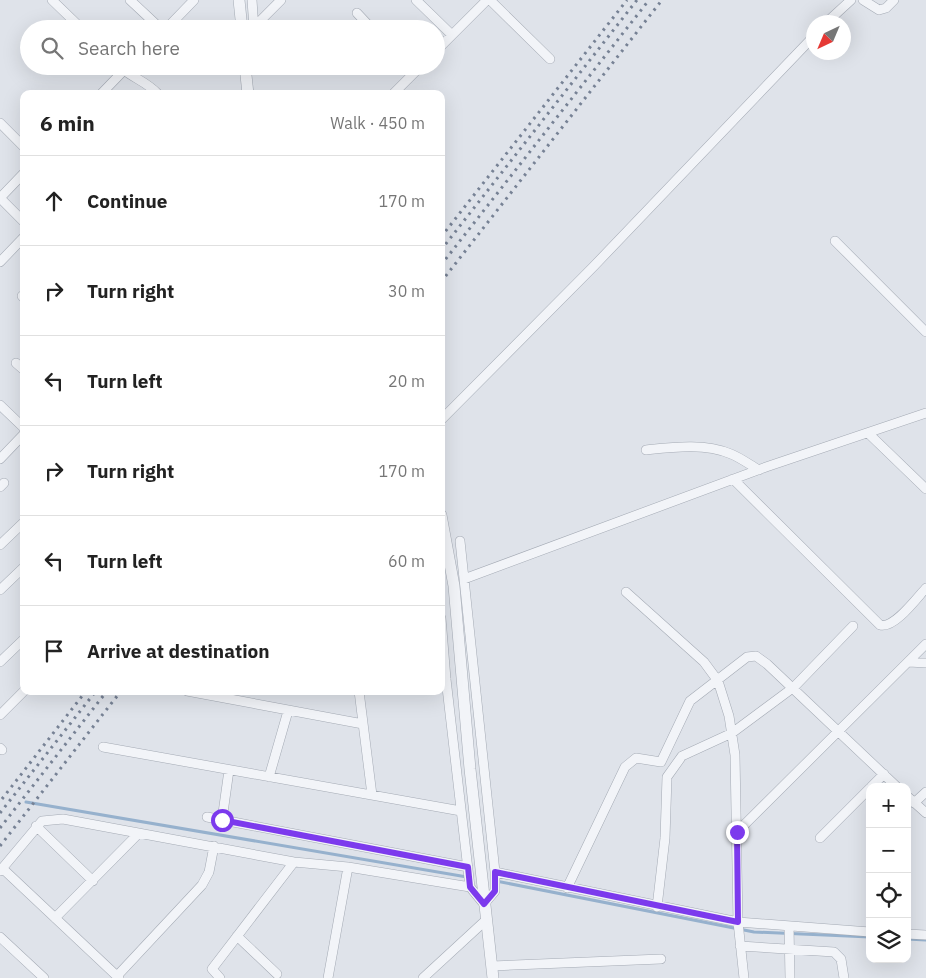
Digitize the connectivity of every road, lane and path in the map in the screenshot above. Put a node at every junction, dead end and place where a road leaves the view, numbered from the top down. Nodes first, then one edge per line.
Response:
1 (52, 0) edge
2 (130, 0) edge
3 (194, 0) edge
4 (239, 0) edge
5 (252, 0) edge
6 (281, 0) edge
7 (416, 0) edge
8 (488, 0) edge
9 (851, 0) edge
10 (864, 0) edge
11 (894, 0) edge
12 (357, 13) dead end
13 (835, 15) edge
14 (73, 20) edge
15 (151, 20) edge
16 (175, 20) edge
17 (247, 20) edge
18 (251, 20) edge
19 (259, 20) edge
20 (364, 20) edge
21 (437, 20) edge
22 (445, 28) edge
23 (452, 35) junction
24 (445, 42) edge
25 (806, 44) edge
26 (550, 59) dead end
27 (118, 75) edge
28 (130, 75) edge
29 (246, 75) edge
30 (409, 75) edge
31 (105, 90) edge
32 (154, 90) edge
33 (248, 90) edge
34 (396, 90) edge
35 (0, 123) edge
36 (20, 143) edge
37 (20, 177) edge
38 (1, 202) edge
39 (20, 219) edge
40 (835, 240) dead end
41 (20, 241) edge
42 (0, 262) edge
43 (926, 332) edge
44 (16, 363) dead end
45 (20, 366) edge
46 (0, 405) edge
47 (926, 413) edge
48 (445, 416) edge
49 (20, 424) edge
50 (868, 433) junction
51 (20, 438) edge
52 (646, 450) dead end
53 (0, 458) edge
54 (759, 470) junction
55 (733, 479) junction
56 (926, 489) edge
57 (20, 526) edge
58 (445, 537) edge
59 (460, 541) dead end
60 (0, 545) edge
61 (20, 571) edge
62 (464, 579) junction
63 (1, 586) edge
64 (926, 588) edge
65 (626, 592) dead end
66 (853, 626) dead end
67 (20, 643) edge
68 (926, 644) edge
69 (0, 662) edge
70 (908, 662) junction
71 (926, 663) edge
72 (445, 671) edge
73 (718, 681) junction
74 (794, 687) junction
75 (20, 695) edge
76 (207, 695) edge
77 (359, 695) edge
78 (288, 711) junction
79 (0, 715) edge
80 (363, 724) junction
81 (839, 731) junction
82 (732, 733) junction
83 (103, 747) dead end
84 (229, 770) junction
85 (884, 774) junction
86 (269, 777) junction
87 (875, 783) edge
88 (893, 783) edge
89 (866, 792) edge
90 (926, 792) edge
91 (372, 795) junction
92 (911, 800) edge
93 (914, 803) junction
94 (461, 811) junction
95 (926, 813) edge
96 (207, 817) dead end
97 (222, 820) junction
98 (36, 826) junction
99 (737, 832) junction
100 (139, 833) junction
101 (820, 838) dead end
102 (214, 846) junction
103 (294, 862) junction
104 (348, 867) junction
105 (1, 870) edge
106 (468, 870) junction
107 (495, 878) junction
108 (93, 881) junction
109 (470, 885) junction
110 (567, 888) junction
111 (484, 904) junction
112 (657, 907) junction
113 (55, 918) junction
114 (486, 920) junction
115 (738, 924) junction
116 (789, 931) junction
117 (866, 932) edge
118 (911, 934) edge
119 (926, 935) edge
120 (237, 936) junction
121 (0, 937) edge
122 (740, 942) junction
123 (790, 948) junction
124 (661, 959) dead end
125 (492, 972) edge
126 (277, 974) dead end
127 (118, 977) edge
128 (44, 978) edge
129 (220, 978) edge
130 (328, 978) edge
131 (422, 978) edge
132 (744, 978) edge
133 (790, 978) edge
134 (844, 978) edge

1 - 14 street
2 - 15 street
3 - 16 street
4 - 17 street
5 - 18 street
6 - 19 street
7 - 21 street
8 - 23 street
8 - 26 street
9 - 13 street
10 - 11 street
12 - 20 street
22 - 23 street
23 - 24 street
25 - 48 street
27 - 31 street
28 - 32 street
29 - 33 street
30 - 34 street
35 - 36 street
37 - 38 street
38 - 39 street
40 - 43 street
41 - 42 street
44 - 45 street
46 - 49 street
47 - 50 street
50 - 54 street
50 - 56 street
51 - 53 street
52 - 54 street
54 - 55 street
55 - 62 street
55 - 64 street
57 - 60 street
58 - 111 street
59 - 62 street
61 - 63 street
62 - 107 street
65 - 73 street
66 - 74 street
67 - 69 street
68 - 70 street
70 - 71 street
70 - 81 street
72 - 94 street
73 - 74 street
73 - 82 street
73 - 110 street
74 - 81 street
74 - 82 street
75 - 79 street
76 - 78 street
77 - 80 street
78 - 80 street
78 - 86 street
80 - 91 street
81 - 85 street
81 - 99 street
82 - 99 street
82 - 112 street
83 - 84 street
84 - 86 street
84 - 97 street
85 - 87 street
85 - 88 street
86 - 91 street
89 - 101 street
90 - 93 street
91 - 94 street
92 - 93 street
93 - 95 street
94 - 106 street
96 - 97 street
97 - 106 street
98 - 100 street
98 - 105 street
98 - 108 street
99 - 115 street
100 - 102 street
100 - 108 street
102 - 103 street
102 - 127 street
103 - 104 street
103 - 120 street
104 - 109 street
104 - 130 street
105 - 113 street
106 - 109 street
107 - 110 street
107 - 111 street
108 - 113 street
109 - 111 street
110 - 112 street
111 - 114 street
112 - 115 street
113 - 127 street
114 - 125 street
114 - 131 street
115 - 116 street
115 - 122 street
116 - 117 street
116 - 123 street
118 - 119 street
120 - 126 street
120 - 129 street
121 - 128 street
122 - 123 street
122 - 132 street
123 - 133 street
123 - 134 street
124 - 125 street

